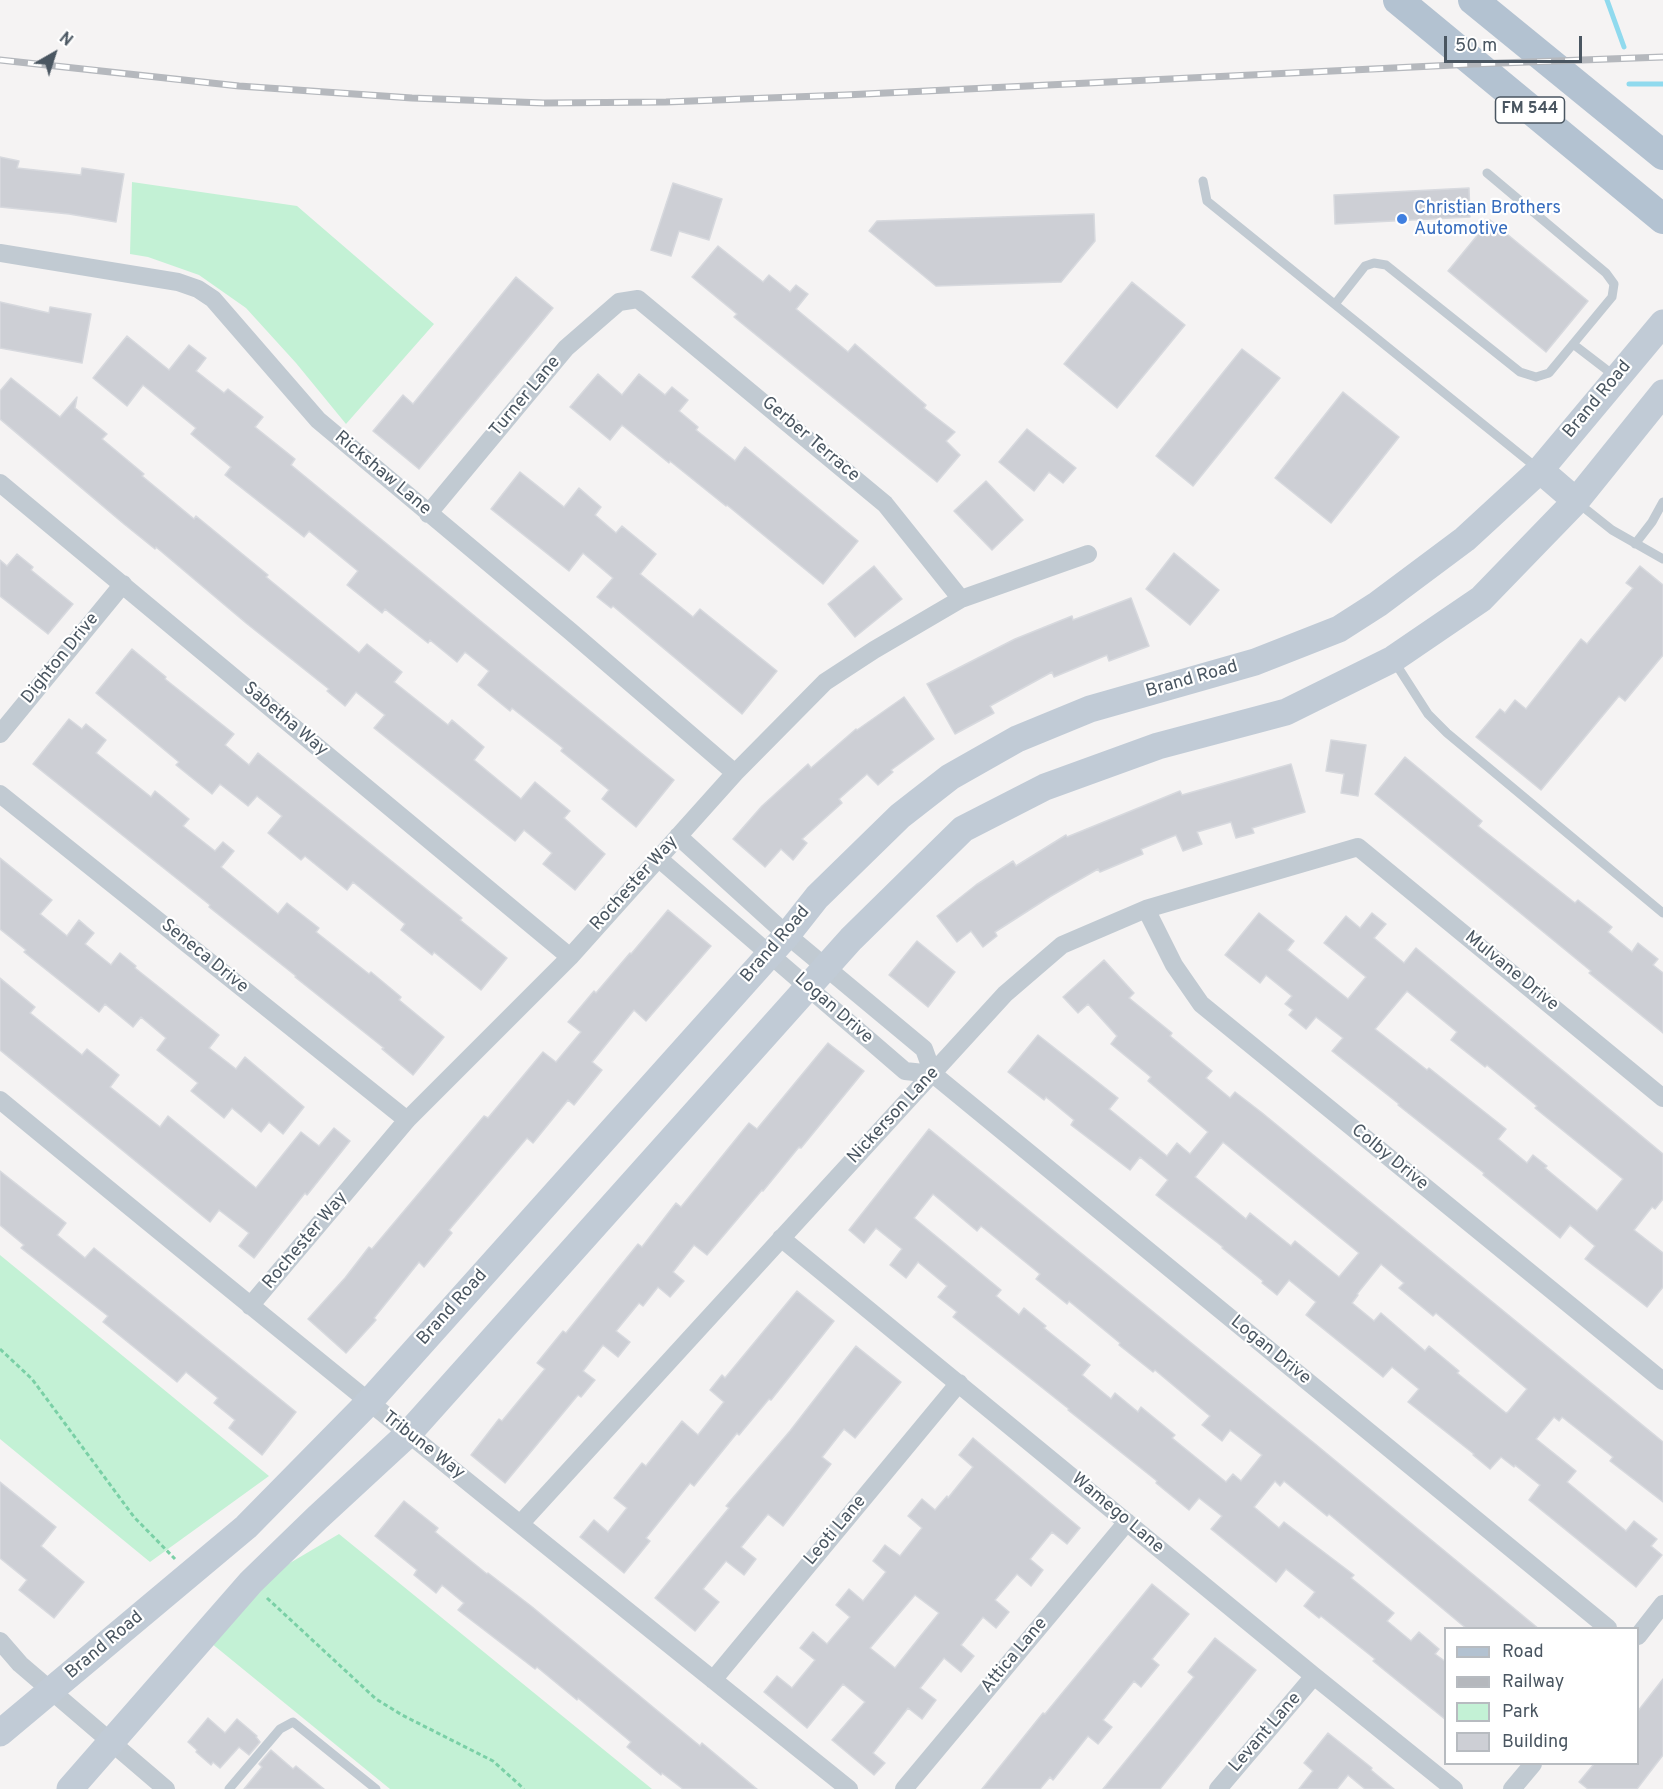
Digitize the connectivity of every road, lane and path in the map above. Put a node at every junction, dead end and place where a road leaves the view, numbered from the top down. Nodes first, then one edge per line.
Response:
1 (1398, 0) edge
2 (1473, 0) edge
3 (1663, 155) edge
4 (1487, 173) dead end
5 (1203, 181) dead end
6 (1663, 219) edge
7 (0, 253) edge
8 (638, 299) joint
9 (1335, 304) junction
10 (1663, 324) edge
11 (1573, 344) junction
12 (1617, 378) junction
13 (1663, 393) edge
14 (1540, 470) junction
15 (0, 483) edge
16 (1576, 501) junction
17 (1663, 502) edge
18 (428, 514) junction
19 (1635, 544) junction
20 (1088, 554) dead end
21 (1663, 559) edge
22 (123, 584) junction
23 (961, 599) junction
24 (1393, 659) junction
25 (0, 735) edge
26 (735, 773) junction
27 (0, 794) edge
28 (678, 836) junction
29 (1358, 847) joint
30 (658, 858) junction
31 (1146, 909) junction
32 (1663, 913) edge
33 (778, 944) junction
34 (570, 957) junction
35 (817, 977) junction
36 (933, 1074) junction
37 (1663, 1098) edge
38 (0, 1100) edge
39 (407, 1120) junction
40 (781, 1238) junction
41 (250, 1306) junction
42 (1663, 1381) edge
43 (959, 1383) junction
44 (368, 1402) junction
45 (408, 1434) junction
46 (1127, 1522) junction
47 (520, 1523) junction
48 (1663, 1604) edge
49 (1606, 1627) edge
50 (1639, 1635) edge
51 (0, 1641) edge
52 (1314, 1677) junction
53 (713, 1680) junction
54 (51, 1690) junction
55 (0, 1733) edge
56 (113, 1742) junction
57 (1532, 1765) edge
58 (70, 1789) edge
59 (166, 1789) edge
60 (229, 1789) edge
61 (376, 1789) edge
62 (849, 1789) edge
63 (904, 1789) edge
64 (1218, 1789) edge
65 (1454, 1789) edge
66 (1512, 1789) edge

1 - 6 main road, FM 544
2 - 3 main road, FM 544
4 - 11 lane
5 - 9 lane
7 - 18 street, Rickshaw Lane
8 - 18 street, Turner Lane
8 - 23 street, Gerber Terrace
9 - 11 lane
9 - 14 lane
10 - 12 main road, Brand Road
11 - 12 lane
12 - 14 main road, Brand Road
13 - 16 main road
14 - 16 main road
14 - 33 main road, Brand Road
15 - 22 street, Sabetha Way
16 - 19 lane
16 - 24 main road
17 - 19 lane
18 - 26 street, Rickshaw Lane
19 - 21 lane
20 - 23 street, Rochester Way
22 - 25 street, Dighton Drive
22 - 34 street, Sabetha Way
23 - 26 street, Rochester Way
24 - 32 lane
24 - 35 main road
26 - 28 street, Rochester Way
27 - 39 street, Seneca Drive
28 - 30 street, Rochester Way
28 - 33 street, Logan Drive
29 - 31 street, Nickerson Lane
29 - 37 street, Mulvane Drive
30 - 33 street, Logan Drive
30 - 34 street, Rochester Way
31 - 36 street, Nickerson Lane
31 - 42 street, Colby Drive
33 - 35 street, Logan Drive
33 - 35 street, Logan Drive
33 - 44 main road, Brand Road
34 - 39 street, Rochester Way
35 - 36 street, Logan Drive
35 - 36 street, Logan Drive
35 - 45 main road
36 - 40 street, Nickerson Lane
36 - 49 street, Logan Drive
38 - 41 street, Tribune Way
39 - 41 street, Rochester Way
40 - 43 street, Wamego Lane
40 - 47 street, Nickerson Lane
41 - 44 street, Tribune Way
43 - 46 street, Wamego Lane
43 - 53 street, Leoti Lane
44 - 45 street, Tribune Way
44 - 54 main road, Brand Road
45 - 47 street, Tribune Way
45 - 56 main road
46 - 52 street, Wamego Lane
46 - 63 street, Attica Lane
47 - 53 street, Tribune Way
48 - 50 street
51 - 54 street
52 - 64 street, Levant Lane
52 - 65 street, Wamego Lane
53 - 62 street, Tribune Way
54 - 55 main road, Brand Road
54 - 56 street
56 - 58 main road
56 - 59 street
57 - 66 street
60 - 61 lane

